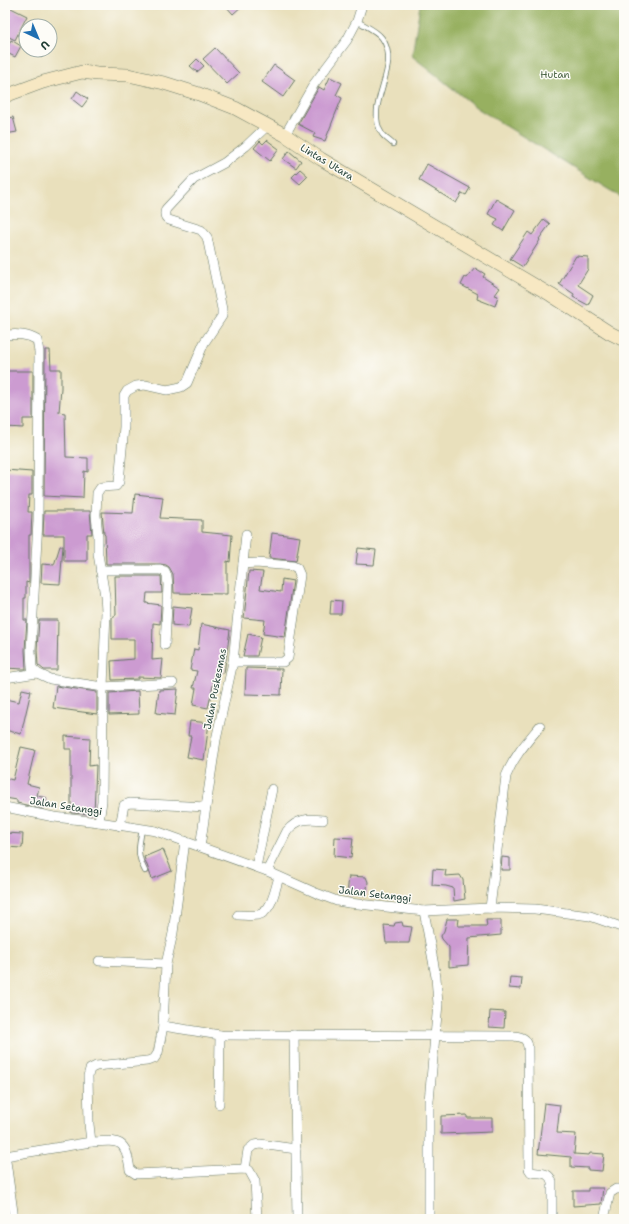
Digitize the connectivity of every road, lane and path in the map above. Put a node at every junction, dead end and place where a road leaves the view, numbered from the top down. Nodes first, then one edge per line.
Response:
1 (362, 5) edge
2 (357, 21) junction
3 (5, 96) edge
4 (267, 126) junction
5 (285, 135) junction
6 (393, 144) dead end
7 (5, 335) edge
8 (624, 340) edge
9 (246, 534) dead end
10 (243, 564) junction
11 (100, 570) junction
12 (165, 644) dead end
13 (233, 662) junction
14 (37, 673) junction
15 (5, 678) edge
16 (173, 683) dead end
17 (103, 687) junction
18 (540, 726) dead end
19 (272, 789) dead end
20 (5, 807) edge
21 (206, 808) junction
22 (322, 820) dead end
23 (100, 822) junction
24 (120, 826) junction
25 (142, 829) junction
26 (185, 841) junction
27 (200, 847) junction
28 (256, 867) junction
29 (145, 871) dead end
30 (267, 871) junction
31 (279, 877) junction
32 (490, 908) junction
33 (424, 911) junction
34 (238, 915) dead end
35 (624, 928) edge
36 (99, 961) dead end
37 (166, 964) junction
38 (163, 1026) junction
39 (220, 1034) junction
40 (294, 1035) junction
41 (434, 1036) junction
42 (219, 1104) dead end
43 (91, 1142) junction
44 (296, 1149) junction
45 (5, 1155) edge
46 (245, 1169) junction
47 (6, 1172) edge
48 (624, 1189) edge
49 (14, 1219) edge
50 (257, 1219) edge
51 (297, 1219) edge
52 (429, 1219) edge
53 (552, 1219) edge
54 (604, 1219) edge

1 - 2 street
2 - 5 street
2 - 6 lane
3 - 4 street, Lintas Utara
4 - 5 street, Lintas Utara
4 - 11 street
5 - 8 street, Lintas Utara
7 - 14 street
9 - 10 street, Jalan Puskesmas
10 - 13 street, Jalan Puskesmas
10 - 13 street
11 - 12 street
11 - 17 street
13 - 21 street, Jalan Puskesmas
14 - 15 street
14 - 17 street
16 - 17 street
17 - 23 street
18 - 32 street
19 - 28 street
20 - 23 street, Jalan Setanggi
21 - 24 street
21 - 27 street, Jalan Puskesmas
22 - 30 street
23 - 24 street, Jalan Setanggi
24 - 25 street, Jalan Setanggi
25 - 26 street, Jalan Setanggi
25 - 29 lane
26 - 27 street, Jalan Setanggi
26 - 37 street
27 - 28 street, Jalan Setanggi
28 - 30 street, Jalan Setanggi
30 - 31 street, Jalan Setanggi
31 - 33 street, Jalan Setanggi
31 - 34 street
32 - 33 street
32 - 35 street
33 - 41 street, Jalan Setanggi
36 - 37 street
37 - 38 street
38 - 39 street
38 - 43 street
39 - 40 street
39 - 42 street
40 - 41 street
40 - 44 street
41 - 52 street, Jalan Setanggi
41 - 53 street
43 - 45 street
43 - 46 street
44 - 46 street
44 - 51 street
45 - 47 street
46 - 50 street
47 - 49 street
48 - 54 street

